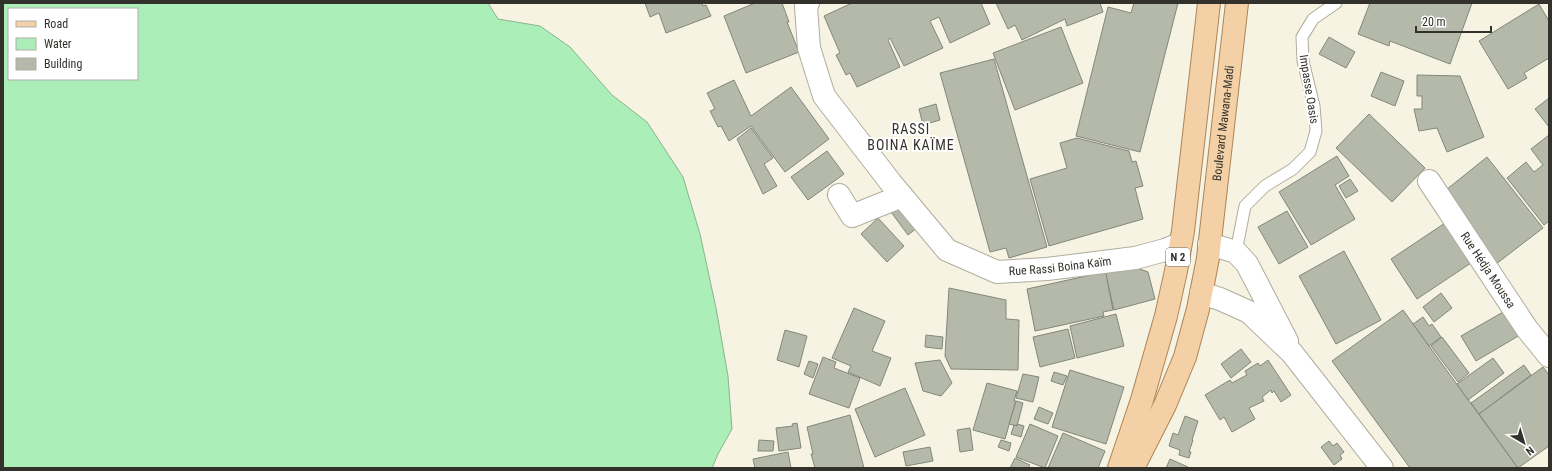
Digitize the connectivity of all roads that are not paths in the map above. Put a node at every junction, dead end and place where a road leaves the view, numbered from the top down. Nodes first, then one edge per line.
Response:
1 (808, 3) edge
2 (1209, 3) edge
3 (1237, 3) edge
4 (1336, 3) edge
5 (1429, 181) dead end
6 (838, 194) dead end
7 (902, 196) junction
8 (1193, 244) junction
9 (1236, 252) junction
10 (1201, 293) junction
11 (1292, 353) junction
12 (1549, 356) edge
13 (1119, 468) edge
14 (1133, 468) edge
15 (1382, 468) edge

1 - 7 street, Rue Rassi Boina Kaïm
2 - 8 main road, Boulevard Mawana-Madi / N 2
3 - 8 main road, Boulevard Mawana-Madi / N 2
4 - 9 lane, Impasse Oasis
5 - 12 street, Rue Hédja Moussa
6 - 7 street
7 - 8 street, Rue Rassi Boina Kaïm
8 - 9 street
8 - 10 main road, Boulevard Mawana-Madi / N 2
8 - 13 main road, Boulevard Mawana-Madi / N 2
9 - 11 street
10 - 11 street
10 - 14 main road
11 - 15 street

